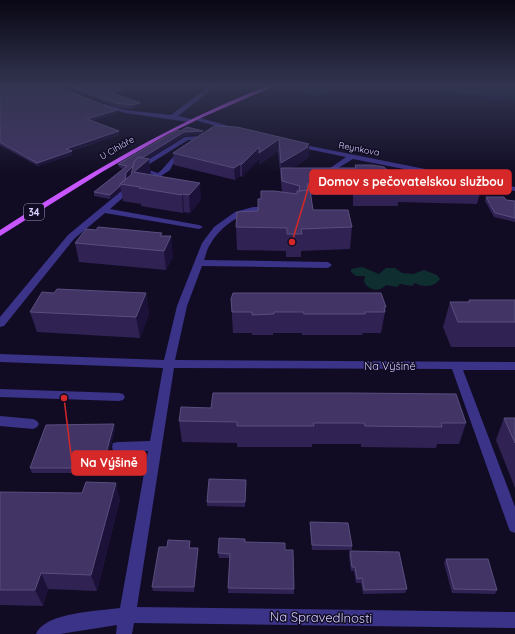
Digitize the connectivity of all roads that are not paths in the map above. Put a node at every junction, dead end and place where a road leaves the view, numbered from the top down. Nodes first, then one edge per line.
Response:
1 (153, 115) edge
2 (176, 115) edge
3 (201, 115) edge
4 (173, 117) junction
5 (189, 120) junction
6 (200, 120) dead end
7 (227, 127) junction
8 (244, 132) edge
9 (204, 138) junction
10 (290, 144) edge
11 (351, 157) junction
12 (140, 169) junction
13 (325, 174) edge
14 (515, 190) edge
15 (283, 208) edge
16 (104, 210) junction
17 (199, 227) dead end
18 (0, 234) edge
19 (198, 263) junction
20 (328, 264) dead end
21 (0, 324) edge
22 (0, 358) edge
23 (169, 364) junction
24 (515, 366) edge
25 (457, 367) junction
26 (0, 393) edge
27 (119, 397) dead end
28 (0, 421) edge
29 (33, 424) dead end
30 (156, 446) junction
31 (118, 447) dead end
32 (515, 526) edge
33 (127, 615) junction
34 (515, 620) edge
35 (44, 634) edge
36 (124, 634) edge

1 - 4 street
2 - 4 street
3 - 5 main road, U Cihláře / 34
4 - 5 street
5 - 18 main road, U Cihláře / 34
6 - 7 street
7 - 8 street
7 - 9 street
9 - 12 street
9 - 12 street
10 - 11 street, Reynkova
11 - 13 street
11 - 14 street, Reynkova
12 - 16 street
15 - 19 street
16 - 17 street
16 - 21 street
19 - 20 street
19 - 23 street
22 - 23 street, Na Výšině
23 - 25 street, Na Výšině
23 - 30 street
24 - 25 street, Na Výšině
25 - 32 street
26 - 27 street
28 - 29 street
30 - 31 street
30 - 33 street
33 - 34 street, Na Spravedlnosti
33 - 35 street, Na Spravedlnosti
33 - 36 street

